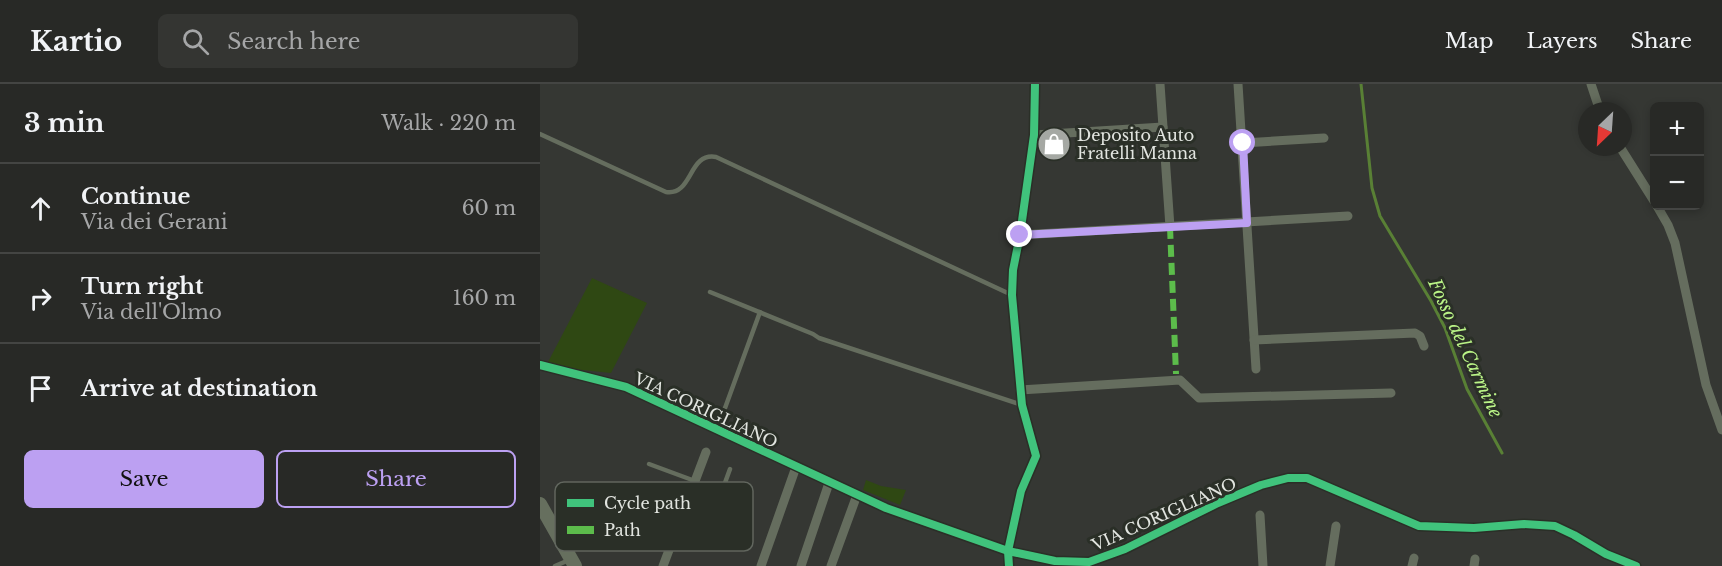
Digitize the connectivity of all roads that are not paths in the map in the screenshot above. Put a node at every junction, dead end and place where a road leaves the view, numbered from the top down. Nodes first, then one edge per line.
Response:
1 (1035, 84) edge
2 (1160, 84) edge
3 (1238, 84) edge
4 (1591, 84) edge
5 (1597, 102) edge
6 (1163, 127) junction
7 (540, 134) edge
8 (1034, 135) junction
9 (1324, 138) dead end
10 (1243, 143) junction
11 (1626, 156) edge
12 (1650, 195) edge
13 (1659, 210) edge
14 (1348, 216) dead end
15 (1247, 223) junction
16 (1170, 227) junction
17 (1020, 235) junction
18 (710, 292) dead end
19 (1012, 295) junction
20 (760, 312) junction
21 (1254, 340) junction
22 (1424, 346) dead end
23 (540, 365) edge
24 (1256, 369) dead end
25 (1020, 390) junction
26 (1391, 393) dead end
27 (1022, 405) junction
28 (717, 429) junction
29 (1722, 430) edge
30 (706, 452) dead end
31 (649, 464) dead end
32 (796, 467) junction
33 (730, 469) dead end
34 (695, 481) joint
35 (725, 482) edge
36 (829, 483) junction
37 (857, 495) junction
38 (540, 504) edge
39 (1260, 515) dead end
40 (1336, 526) dead end
41 (555, 530) edge
42 (668, 551) edge
43 (1008, 551) junction
44 (574, 563) edge
45 (555, 566) edge
46 (663, 566) edge
47 (761, 566) edge
48 (801, 566) edge
49 (831, 566) edge
50 (1009, 566) edge
51 (1263, 566) edge
52 (1330, 566) edge
53 (1636, 566) edge

1 - 8 street
2 - 6 street
3 - 10 street
4 - 5 street
6 - 8 street
6 - 16 street
7 - 19 lane
8 - 17 street
9 - 10 street
10 - 15 street
11 - 12 street
13 - 29 street
14 - 15 street
15 - 16 street
15 - 21 street
16 - 17 street
17 - 19 street
18 - 20 lane
19 - 25 street
20 - 27 lane
20 - 28 lane
21 - 22 street
21 - 24 street
23 - 28 street, VIA CORIGLIANO
25 - 26 street
25 - 27 street
27 - 43 street
28 - 32 street, VIA CORIGLIANO
30 - 34 street
31 - 34 lane
32 - 36 street, VIA CORIGLIANO
32 - 47 street
33 - 35 lane
36 - 37 street, VIA CORIGLIANO
36 - 48 street
37 - 43 street, VIA CORIGLIANO
37 - 49 street
38 - 41 main road
39 - 51 street
40 - 52 street
42 - 46 street
43 - 50 street
43 - 53 street, VIA CORIGLIANO
44 - 45 lane

